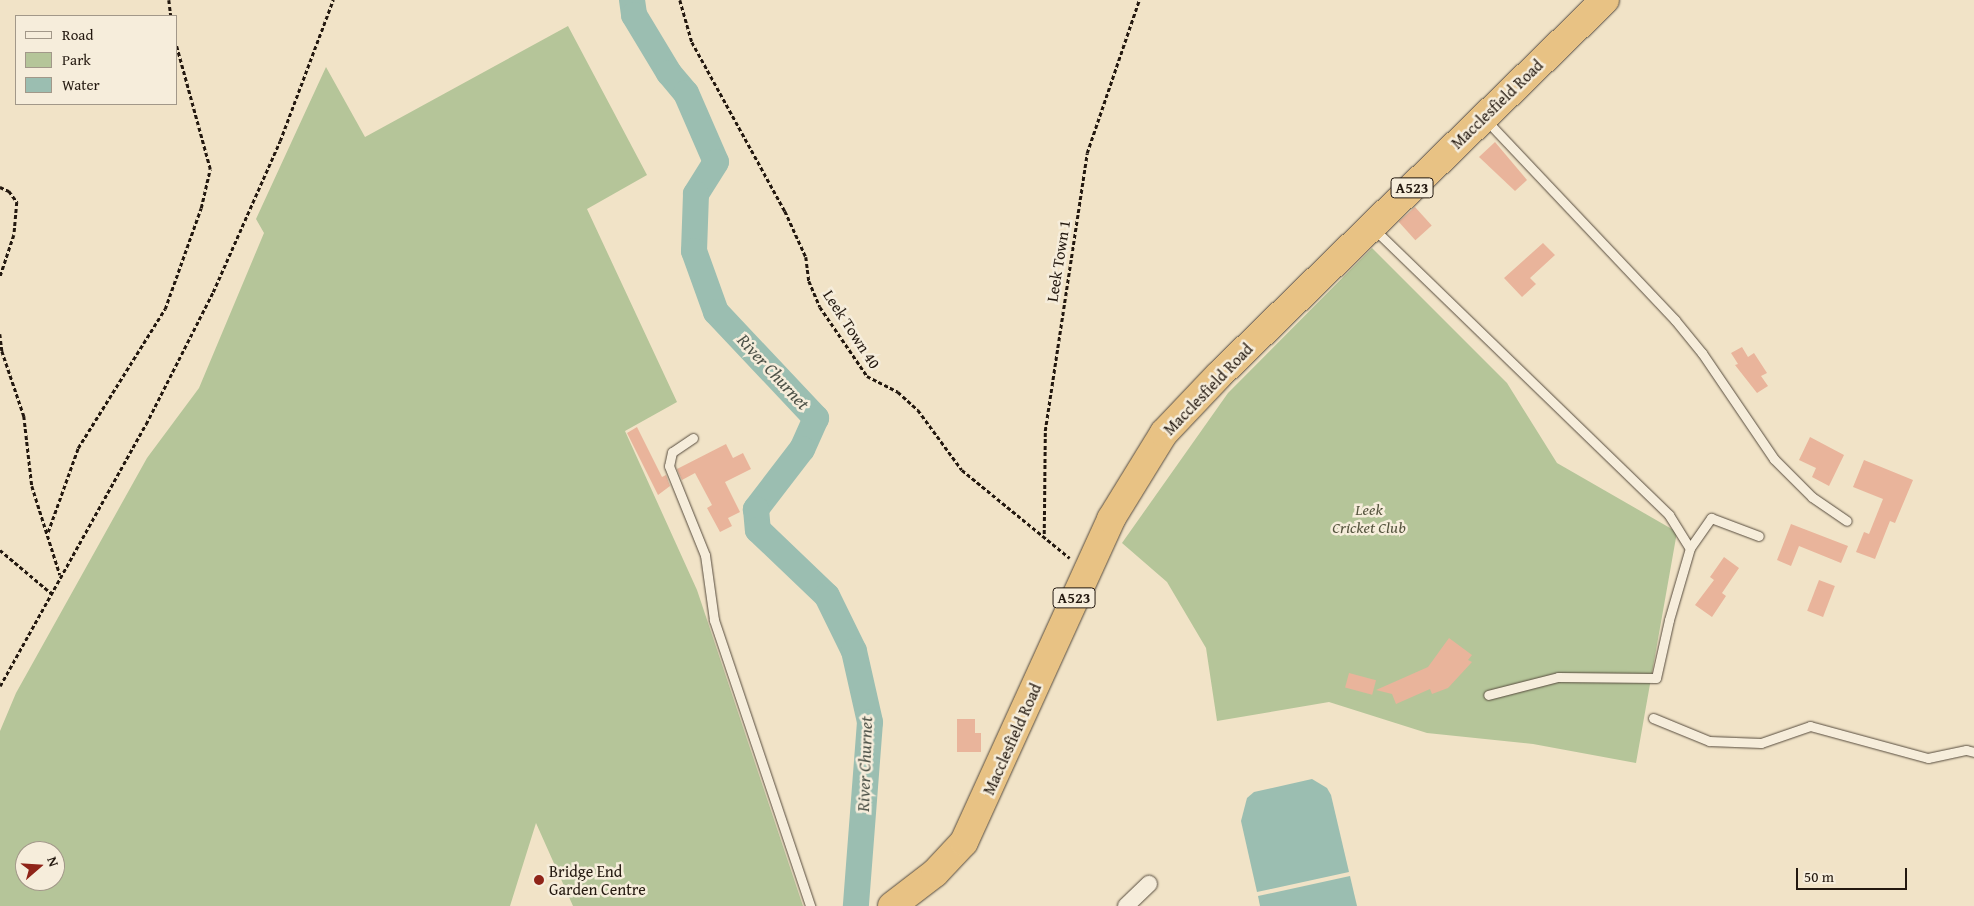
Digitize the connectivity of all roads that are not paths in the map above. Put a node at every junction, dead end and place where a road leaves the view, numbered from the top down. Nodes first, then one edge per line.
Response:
1 (1605, 0) edge
2 (1483, 117) junction
3 (1372, 228) junction
4 (693, 438) dead end
5 (1847, 521) dead end
6 (1759, 536) dead end
7 (1690, 548) junction
8 (1488, 695) dead end
9 (1653, 718) dead end
10 (1974, 752) edge
11 (1149, 884) dead end
12 (906, 903) edge
13 (810, 906) edge
14 (1126, 906) edge

1 - 2 highway, Macclesfield Road / A523
2 - 3 highway, Macclesfield Road / A523
2 - 5 lane
3 - 7 lane
3 - 12 highway, Macclesfield Road / A523
4 - 13 lane
6 - 7 lane
7 - 8 lane
9 - 10 lane
11 - 14 street

